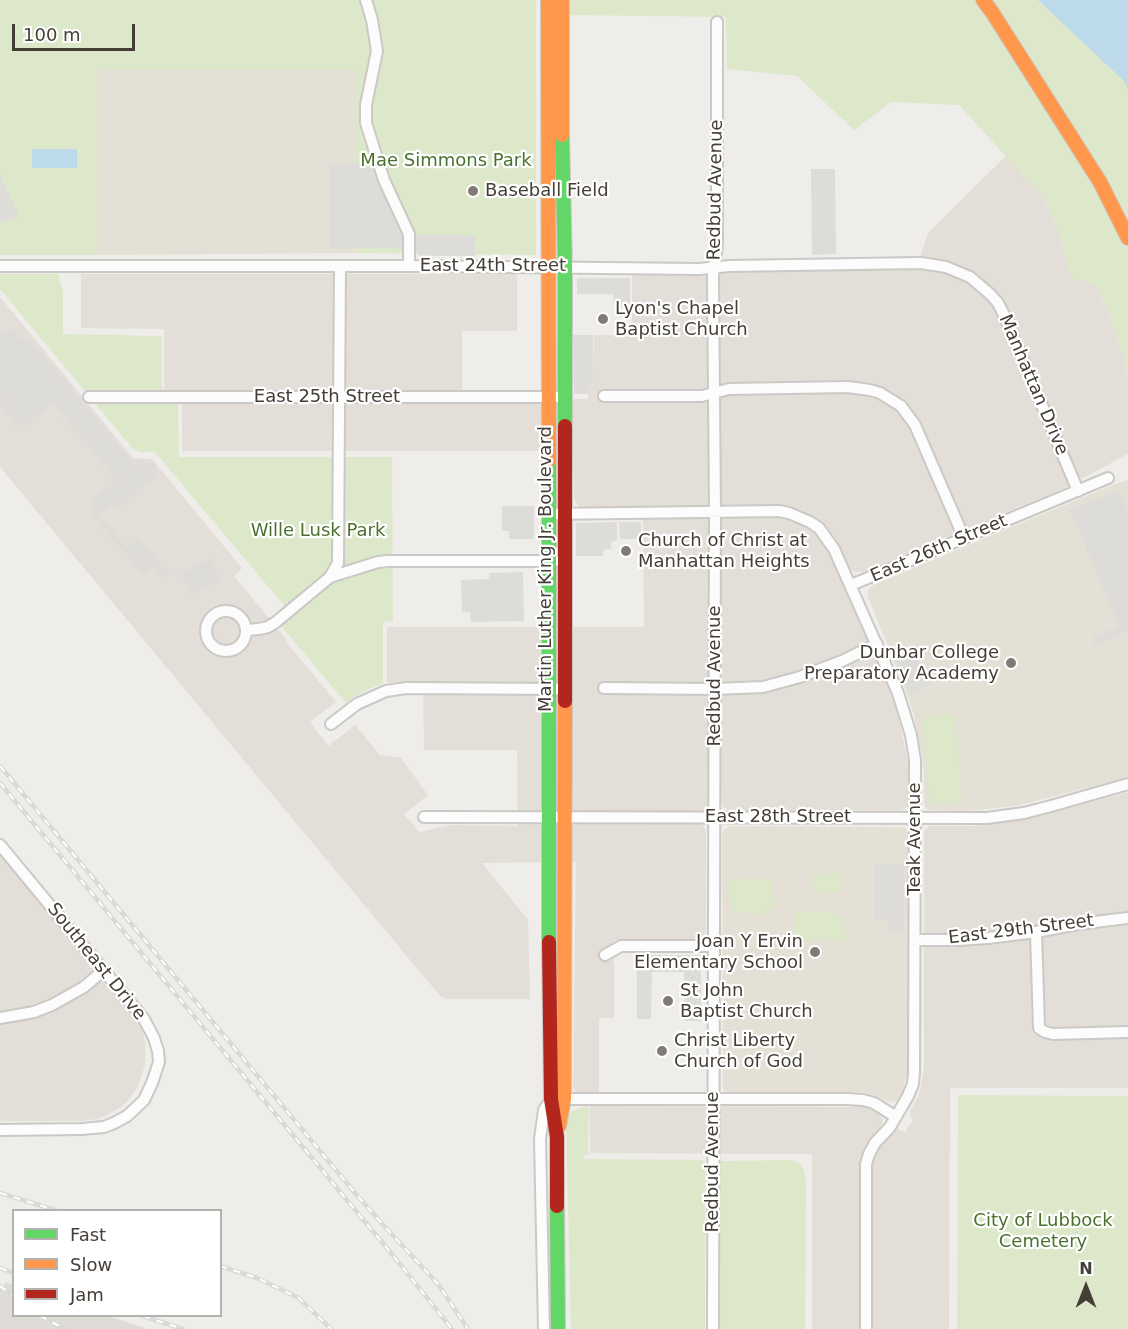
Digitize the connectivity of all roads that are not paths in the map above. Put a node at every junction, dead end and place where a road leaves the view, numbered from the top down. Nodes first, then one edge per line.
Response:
1 (366, 0) edge
2 (548, 0) edge
3 (562, 0) edge
4 (983, 0) edge
5 (717, 22) dead end
6 (1128, 238) edge
7 (0, 266) edge
8 (340, 266) junction
9 (409, 266) junction
10 (549, 267) junction
11 (565, 267) junction
12 (715, 267) junction
13 (981, 285) joint
14 (714, 393) junction
15 (339, 396) junction
16 (604, 396) dead end
17 (89, 397) dead end
18 (549, 397) junction
19 (564, 397) junction
20 (1108, 478) dead end
21 (1077, 491) junction
22 (715, 512) junction
23 (565, 513) junction
24 (549, 514) junction
25 (964, 538) junction
26 (549, 561) junction
27 (564, 561) junction
28 (330, 577) junction
29 (852, 585) junction
30 (246, 630) dead end
31 (877, 644) junction
32 (549, 688) junction
33 (564, 688) junction
34 (604, 688) dead end
35 (715, 688) junction
36 (331, 724) dead end
37 (1128, 784) edge
38 (549, 816) junction
39 (565, 816) junction
40 (424, 817) dead end
41 (714, 817) junction
42 (915, 818) junction
43 (0, 845) edge
44 (1128, 918) edge
45 (1036, 932) junction
46 (915, 940) junction
47 (713, 946) junction
48 (605, 955) dead end
49 (104, 970) junction
50 (0, 1018) edge
51 (1128, 1032) edge
52 (557, 1099) junction
53 (712, 1100) junction
54 (896, 1117) junction
55 (0, 1130) edge
56 (544, 1329) edge
57 (558, 1329) edge
58 (713, 1329) edge
59 (866, 1329) edge

1 - 9 street
2 - 10 main road, Martin Luther King Jr. Boulevard
3 - 11 main road, Martin Luther King Jr. Boulevard
4 - 6 main road
5 - 12 street, Redbud Avenue
7 - 8 street, East 24th Street
8 - 9 street, East 24th Street
8 - 15 street
9 - 10 street, East 24th Street
10 - 11 street, East 24th Street
10 - 18 main road, Martin Luther King Jr. Boulevard
11 - 12 street, East 24th Street
11 - 19 main road, Martin Luther King Jr. Boulevard
12 - 13 street, East 24th Street
12 - 14 street, Redbud Avenue
13 - 21 street, Manhattan Drive
14 - 16 street
14 - 22 street, Redbud Avenue
14 - 25 street
15 - 17 street, East 25th Street
15 - 18 street, East 25th Street
15 - 28 street
18 - 19 street, East 25th Street
18 - 24 main road, Martin Luther King Jr. Boulevard
19 - 23 main road, Martin Luther King Jr. Boulevard
20 - 21 street, East 26th Street
21 - 25 street, East 26th Street
22 - 23 street, East 26th Street
22 - 29 street, East 26th Street
22 - 35 street, Redbud Avenue
23 - 24 street, East 26th Street
23 - 27 main road, Martin Luther King Jr. Boulevard
24 - 26 main road, Martin Luther King Jr. Boulevard
25 - 29 street, East 26th Street
26 - 27 street
26 - 28 street
26 - 32 main road, Martin Luther King Jr. Boulevard
27 - 33 main road, Martin Luther King Jr. Boulevard
28 - 30 street
29 - 31 street, Teak Avenue
31 - 35 street
31 - 42 street, Teak Avenue
32 - 33 street
32 - 36 street
32 - 38 main road, Martin Luther King Jr. Boulevard
33 - 39 main road, Martin Luther King Jr. Boulevard
34 - 35 street
35 - 41 street, Redbud Avenue
37 - 42 street, East 28th Street
38 - 39 street, East 28th Street
38 - 40 street, East 28th Street
38 - 52 main road, Martin Luther King Jr. Boulevard
39 - 41 street, East 28th Street
39 - 52 main road, Martin Luther King Jr. Boulevard
41 - 42 street, East 28th Street
41 - 47 street, Redbud Avenue
42 - 46 street, Teak Avenue
43 - 49 street, Southeast Drive
44 - 45 street, East 29th Street
45 - 46 street, East 29th Street
45 - 51 street
46 - 54 street, Teak Avenue
47 - 48 street
47 - 53 street, Redbud Avenue
49 - 50 street
49 - 55 street, Southeast Drive
52 - 53 street
52 - 56 street
52 - 57 main road, Martin Luther King Jr. Boulevard
53 - 54 street
53 - 58 street, Redbud Avenue
54 - 59 street

